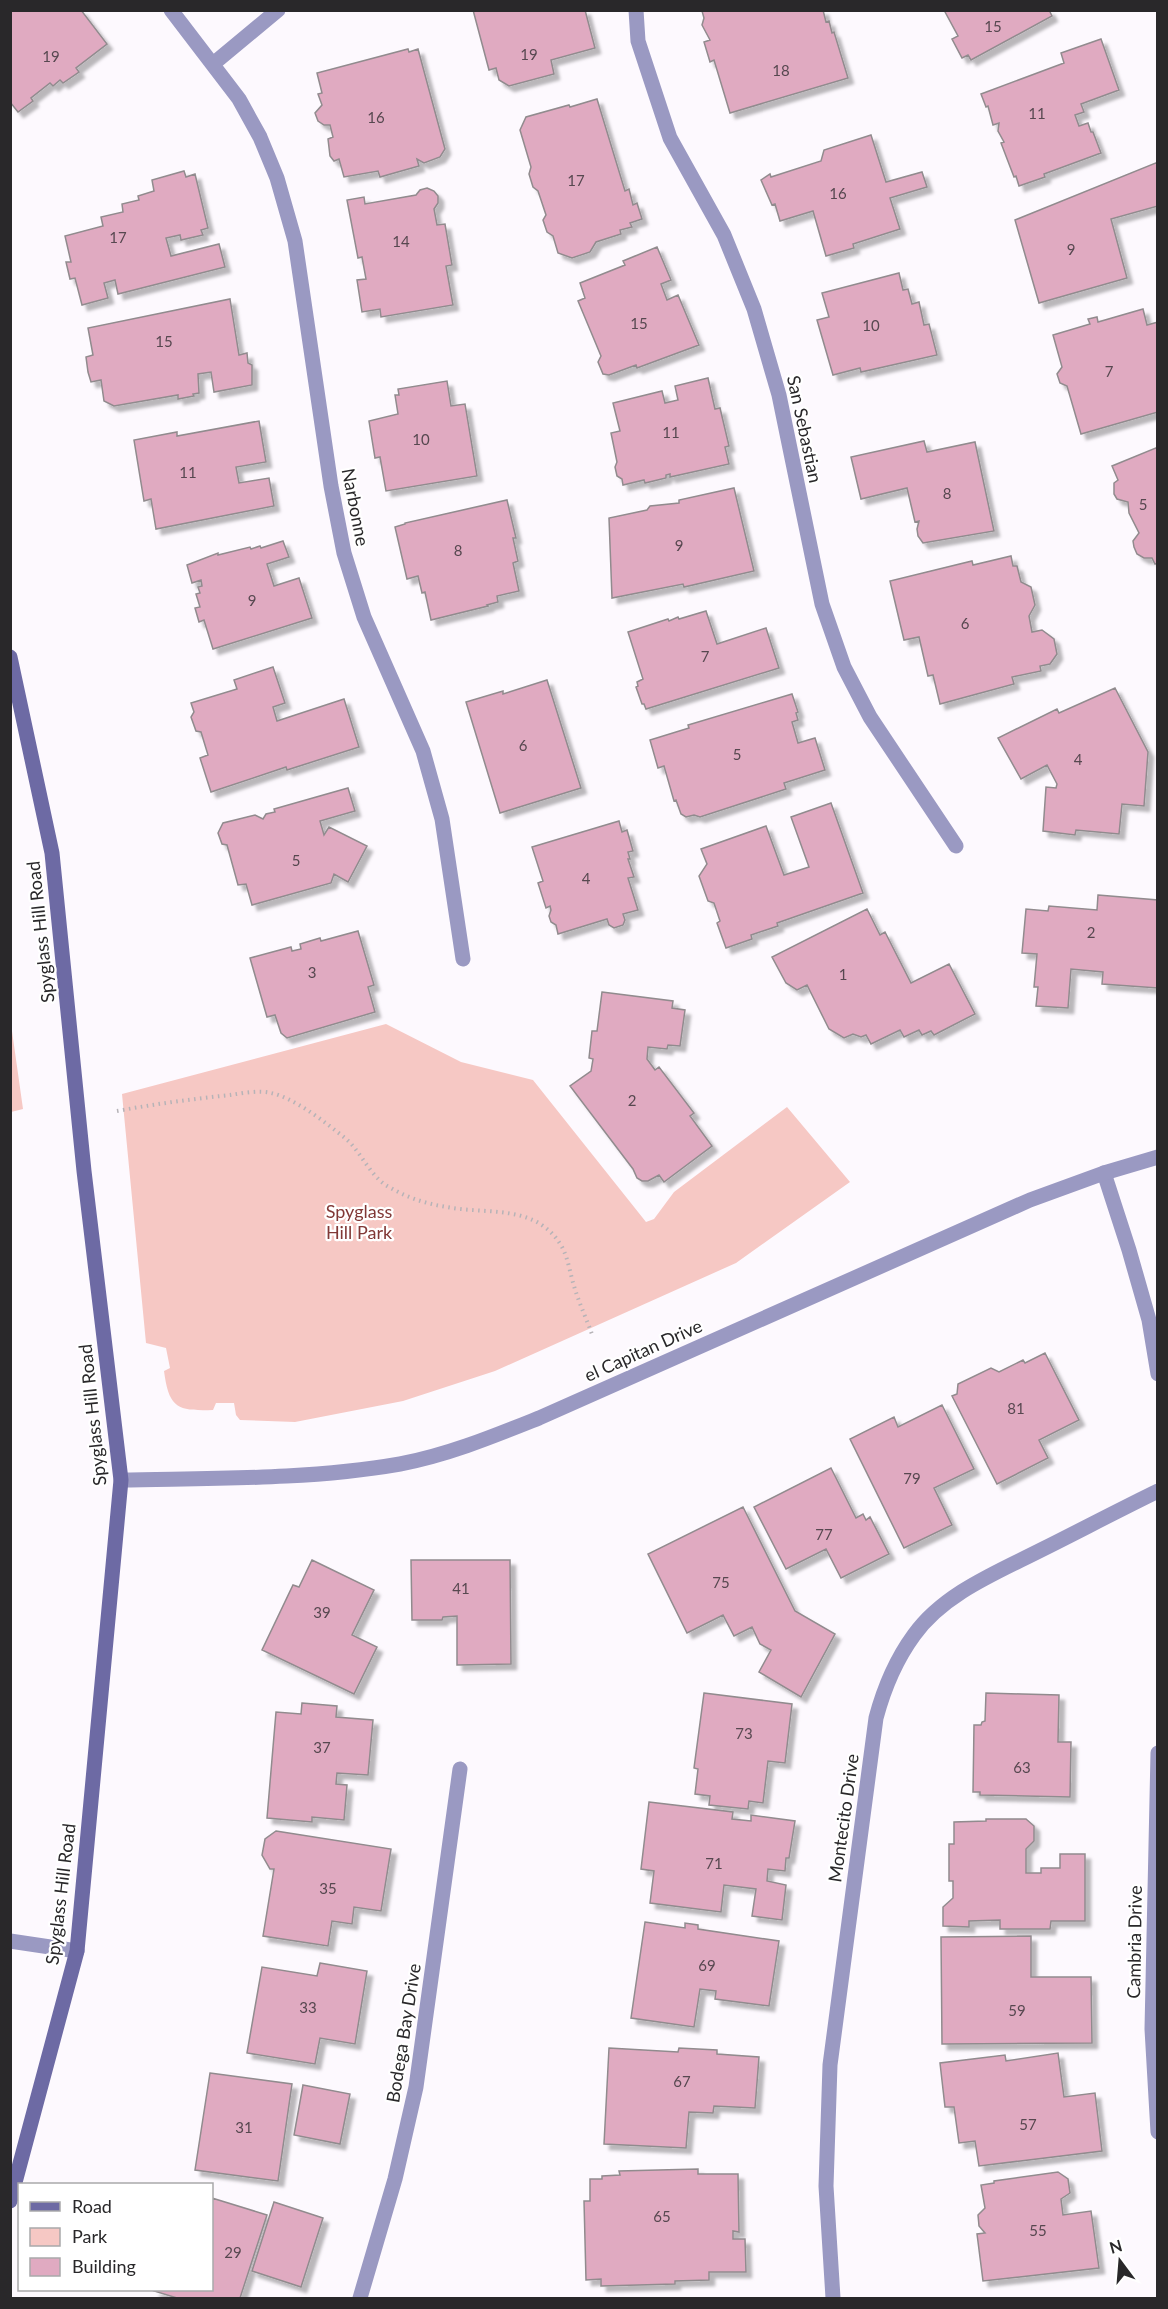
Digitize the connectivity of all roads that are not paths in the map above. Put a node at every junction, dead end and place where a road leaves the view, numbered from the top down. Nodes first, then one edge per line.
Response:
1 (171, 10) edge
2 (278, 10) edge
3 (636, 10) edge
4 (213, 64) junction
5 (10, 657) edge
6 (956, 846) dead end
7 (464, 959) dead end
8 (1158, 1157) edge
9 (1104, 1173) junction
10 (1158, 1374) edge
11 (121, 1480) junction
12 (1158, 1491) edge
13 (1158, 1753) edge
14 (460, 1769) dead end
15 (10, 1941) edge
16 (76, 1951) junction
17 (1158, 2133) edge
18 (10, 2201) edge
19 (360, 2298) edge
20 (833, 2298) edge

1 - 4 street, Narbonne
2 - 4 street
3 - 6 street, San Sebastian
4 - 7 street, Narbonne
5 - 11 main road, Spyglass Hill Road
8 - 9 street, el Capitan Drive
9 - 10 street
9 - 11 street, el Capitan Drive
11 - 16 main road, Spyglass Hill Road
12 - 20 street, Montecito Drive
13 - 17 street, Cambria Drive
14 - 19 street, Bodega Bay Drive
15 - 16 street
16 - 18 main road, Spyglass Hill Road

